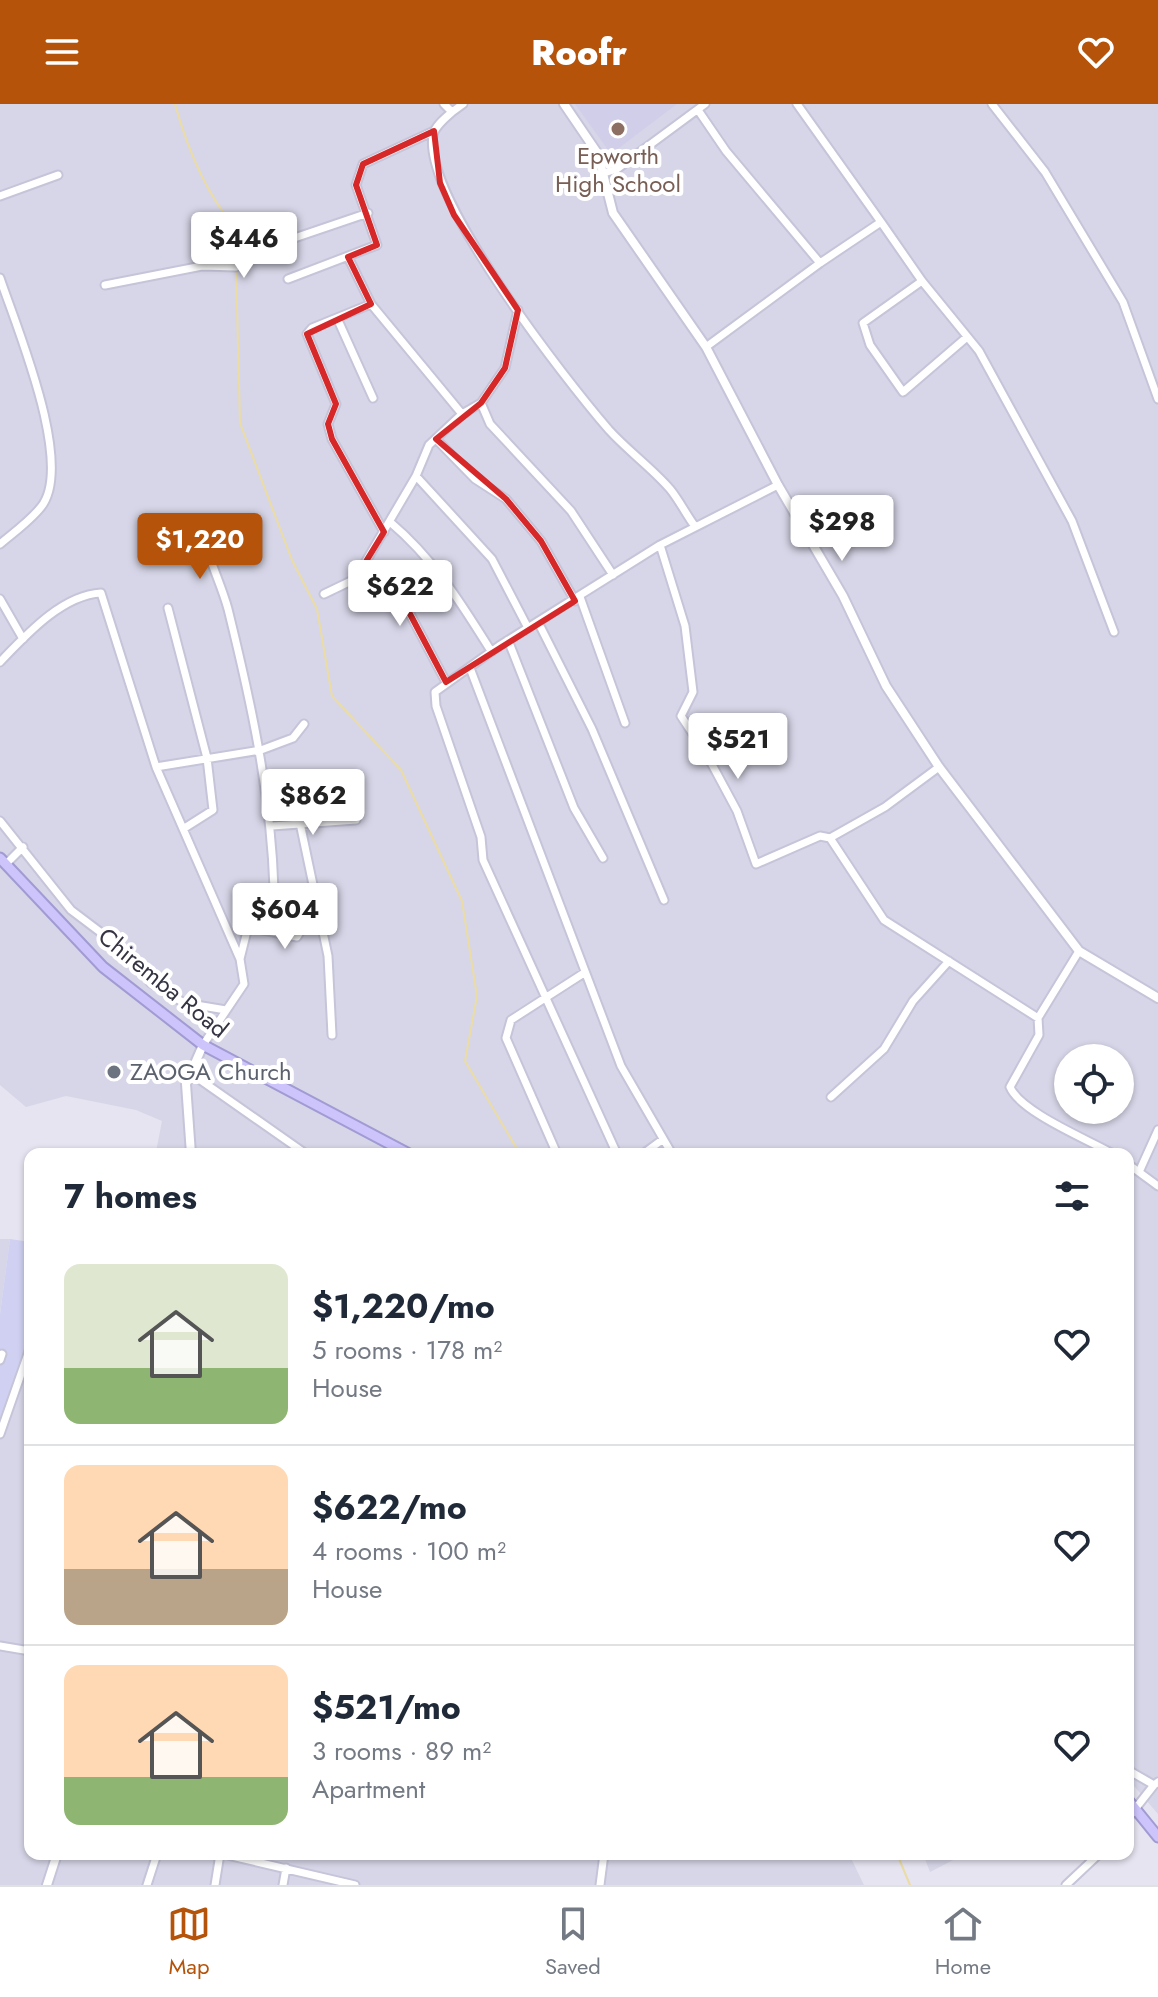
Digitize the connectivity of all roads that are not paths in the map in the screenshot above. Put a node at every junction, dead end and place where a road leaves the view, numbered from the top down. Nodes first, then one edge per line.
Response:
1 (444, 104) edge
2 (463, 104) edge
3 (564, 104) edge
4 (797, 104) edge
5 (992, 104) edge
6 (702, 107) edge
7 (452, 112) junction
8 (434, 131) junction
9 (604, 173) junction
10 (58, 175) dead end
11 (0, 196) edge
12 (368, 213) junction
13 (881, 222) junction
14 (348, 257) junction
15 (820, 263) junction
16 (0, 278) edge
17 (288, 279) dead end
18 (922, 281) junction
19 (105, 285) dead end
20 (371, 304) junction
21 (518, 310) junction
22 (337, 318) junction
23 (967, 337) junction
24 (706, 347) junction
25 (373, 398) dead end
26 (1158, 399) edge
27 (481, 403) junction
28 (462, 414) junction
29 (436, 439) junction
30 (416, 476) junction
31 (778, 485) junction
32 (390, 522) junction
33 (694, 525) junction
34 (384, 532) junction
35 (0, 544) edge
36 (206, 545) dead end
37 (660, 545) junction
38 (362, 568) junction
39 (613, 575) junction
40 (324, 594) dead end
41 (0, 599) edge
42 (578, 599) junction
43 (168, 608) dead end
44 (538, 622) junction
45 (528, 628) junction
46 (1114, 632) dead end
47 (23, 639) junction
48 (508, 640) junction
49 (491, 651) junction
50 (0, 662) edge
51 (470, 668) junction
52 (446, 682) junction
53 (625, 723) dead end
54 (304, 724) dead end
55 (261, 750) junction
56 (207, 758) junction
57 (156, 767) junction
58 (939, 767) junction
59 (356, 820) dead end
60 (0, 821) edge
61 (300, 823) junction
62 (272, 826) junction
63 (183, 829) junction
64 (830, 838) junction
65 (23, 847) junction
66 (603, 858) dead end
67 (3, 861) edge
68 (664, 900) dead end
69 (248, 927) junction
70 (323, 928) junction
71 (1079, 951) junction
72 (240, 959) junction
73 (949, 961) junction
74 (584, 973) junction
75 (545, 998) junction
76 (1158, 998) edge
77 (226, 1010) junction
78 (1038, 1018) junction
79 (332, 1035) dead end
80 (203, 1045) junction
81 (189, 1072) junction
82 (831, 1097) dead end
83 (1158, 1130) edge
84 (662, 1140) junction
85 (191, 1148) edge
86 (297, 1148) edge
87 (398, 1148) edge
88 (554, 1148) edge
89 (614, 1148) edge
90 (651, 1148) edge
91 (668, 1148) edge
92 (1103, 1148) edge
93 (1134, 1168) edge
94 (1139, 1172) junction
95 (1158, 1186) edge
96 (24, 1364) edge
97 (1, 1424) edge
98 (0, 1434) edge
99 (0, 1646) edge
100 (24, 1650) edge
101 (1134, 1773) edge
102 (1156, 1784) edge
103 (1134, 1801) edge
104 (1134, 1807) edge
105 (1158, 1837) edge
106 (55, 1860) edge
107 (155, 1860) edge
108 (221, 1860) edge
109 (249, 1860) edge
110 (603, 1860) edge
111 (1093, 1860) edge
112 (286, 1868) junction
113 (47, 1885) edge
114 (147, 1885) edge
115 (215, 1885) edge
116 (283, 1885) edge
117 (355, 1885) edge
118 (600, 1885) edge
119 (1066, 1885) edge

1 - 7 street
2 - 7 street
3 - 9 street
4 - 13 street
5 - 26 street
6 - 9 street
6 - 15 street
7 - 8 street
8 - 12 street
8 - 21 street
9 - 24 street
10 - 11 street
12 - 14 street
12 - 19 street
13 - 15 street
13 - 18 street
14 - 17 street
14 - 20 street
15 - 24 street
16 - 35 street
18 - 23 street
18 - 23 street
20 - 22 street
20 - 28 street
21 - 27 street
21 - 33 street
22 - 25 street
22 - 34 street
23 - 46 street
24 - 31 street
27 - 28 street
27 - 39 street
28 - 29 street
29 - 30 street
29 - 42 street
30 - 32 street
30 - 45 street
31 - 33 street
31 - 58 street
32 - 34 street
32 - 49 street
33 - 37 street
34 - 38 street
36 - 55 street
37 - 39 street
37 - 64 street
38 - 40 street
38 - 52 street
39 - 42 street
41 - 47 street
42 - 44 street
42 - 53 street
43 - 56 street
44 - 45 street
44 - 68 street
45 - 48 street
47 - 50 street
47 - 57 street
48 - 49 street
48 - 66 street
49 - 51 street
51 - 52 street
51 - 74 street
52 - 75 street
54 - 55 street
55 - 56 street
55 - 62 street
56 - 57 street
56 - 63 street
57 - 63 street
58 - 64 street
58 - 71 street
59 - 61 street
60 - 65 street
61 - 62 street
61 - 70 street
62 - 69 street
63 - 72 street
64 - 73 street
65 - 67 street
65 - 77 street
67 - 80 main road, Chiremba Road
69 - 70 street
69 - 72 street
70 - 79 street
71 - 76 street
71 - 78 street
72 - 77 street
73 - 78 street
73 - 82 street
74 - 75 street
74 - 84 street
75 - 88 street
75 - 89 street
77 - 80 street
78 - 92 street
80 - 81 street
80 - 87 main road, Chiremba Road
81 - 85 street
81 - 86 street
83 - 94 street
84 - 90 street
84 - 91 street
93 - 94 street
94 - 95 street
96 - 97 street
97 - 98 street
99 - 100 street
101 - 102 street
102 - 103 street
104 - 105 main road
106 - 113 street
107 - 114 street
108 - 115 street
109 - 112 street
110 - 118 street
111 - 119 street
112 - 116 street
112 - 117 street

